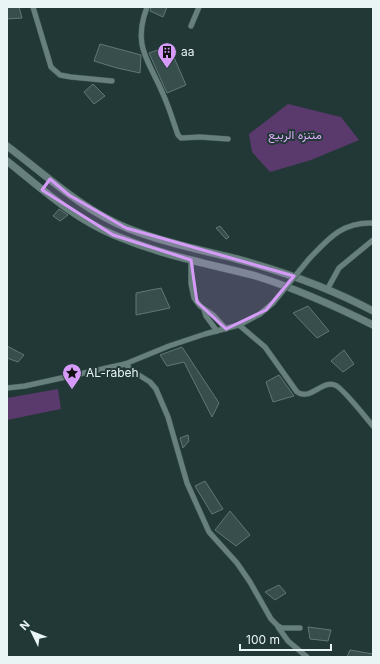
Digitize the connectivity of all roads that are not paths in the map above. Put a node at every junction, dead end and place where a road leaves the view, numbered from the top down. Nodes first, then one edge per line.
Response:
1 (33, 7) edge
2 (147, 7) edge
3 (199, 7) edge
4 (191, 26) dead end
5 (112, 81) dead end
6 (228, 139) dead end
7 (7, 146) edge
8 (7, 161) edge
9 (50, 180) junction
10 (42, 190) junction
11 (373, 223) edge
12 (373, 240) edge
13 (191, 260) junction
14 (328, 288) junction
15 (204, 310) junction
16 (373, 311) edge
17 (239, 325) junction
18 (373, 325) edge
19 (226, 329) junction
20 (217, 331) junction
21 (125, 364) junction
22 (7, 388) edge
23 (373, 426) edge
24 (278, 626) junction
25 (300, 628) dead end
26 (307, 657) edge

1 - 5 street
2 - 6 street
3 - 4 street
7 - 9 main road
8 - 10 main road
9 - 10 main road
9 - 14 main road
10 - 13 main road
11 - 17 street, bridge
12 - 14 street
13 - 15 street
13 - 18 main road
14 - 16 main road
15 - 19 street
15 - 20 street
17 - 19 street
17 - 23 street
19 - 20 street
20 - 21 street
21 - 22 street
21 - 24 street
24 - 25 street
24 - 26 street

